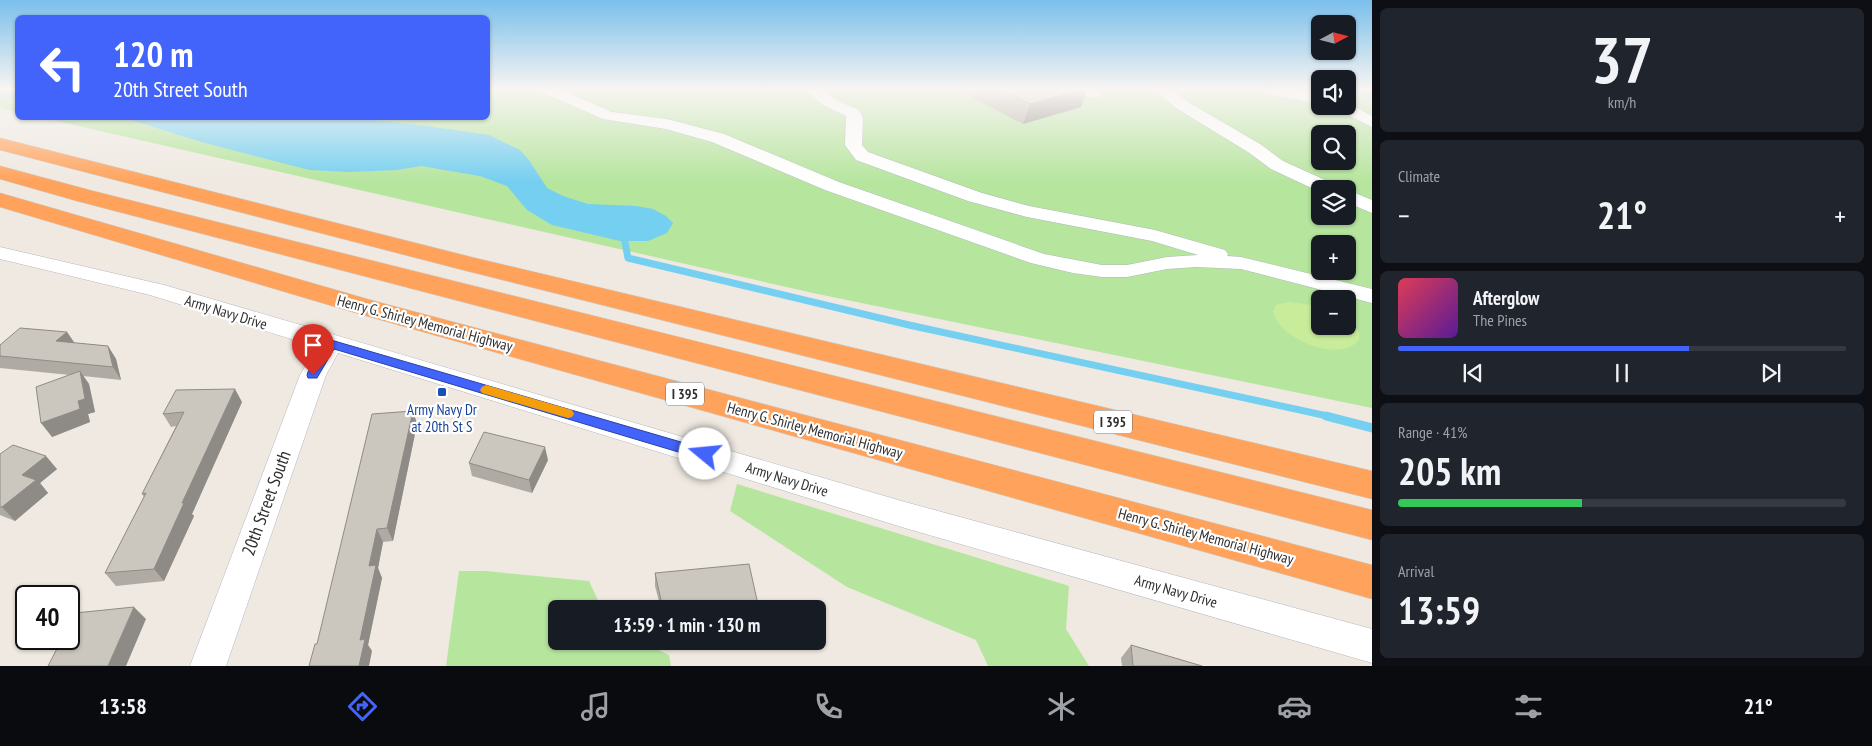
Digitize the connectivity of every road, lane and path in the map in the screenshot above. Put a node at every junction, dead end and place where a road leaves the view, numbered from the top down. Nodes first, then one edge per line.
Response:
1 (639, 120) edge
2 (855, 120) edge
3 (1207, 120) edge
4 (0, 144) edge
5 (0, 172) edge
6 (1311, 181) edge
7 (0, 200) edge
8 (1356, 200) edge
9 (1372, 207) edge
10 (0, 253) edge
11 (1240, 263) junction
12 (1369, 294) edge
13 (331, 344) junction
14 (1265, 458) junction
15 (1372, 472) edge
16 (1372, 485) edge
17 (1372, 525) edge
18 (1372, 582) edge
19 (1372, 646) edge
20 (208, 666) edge

1 - 11 street
2 - 11 street
3 - 6 street
4 - 14 highway, I 395
5 - 17 highway
7 - 18 highway, Henry G. Shirley Memorial Highway / I 395
8 - 9 street
10 - 13 street, Army Navy Drive
11 - 12 street
13 - 19 street, Army Navy Drive
13 - 20 street, 20th Street South
14 - 15 highway
14 - 16 highway, I 395

